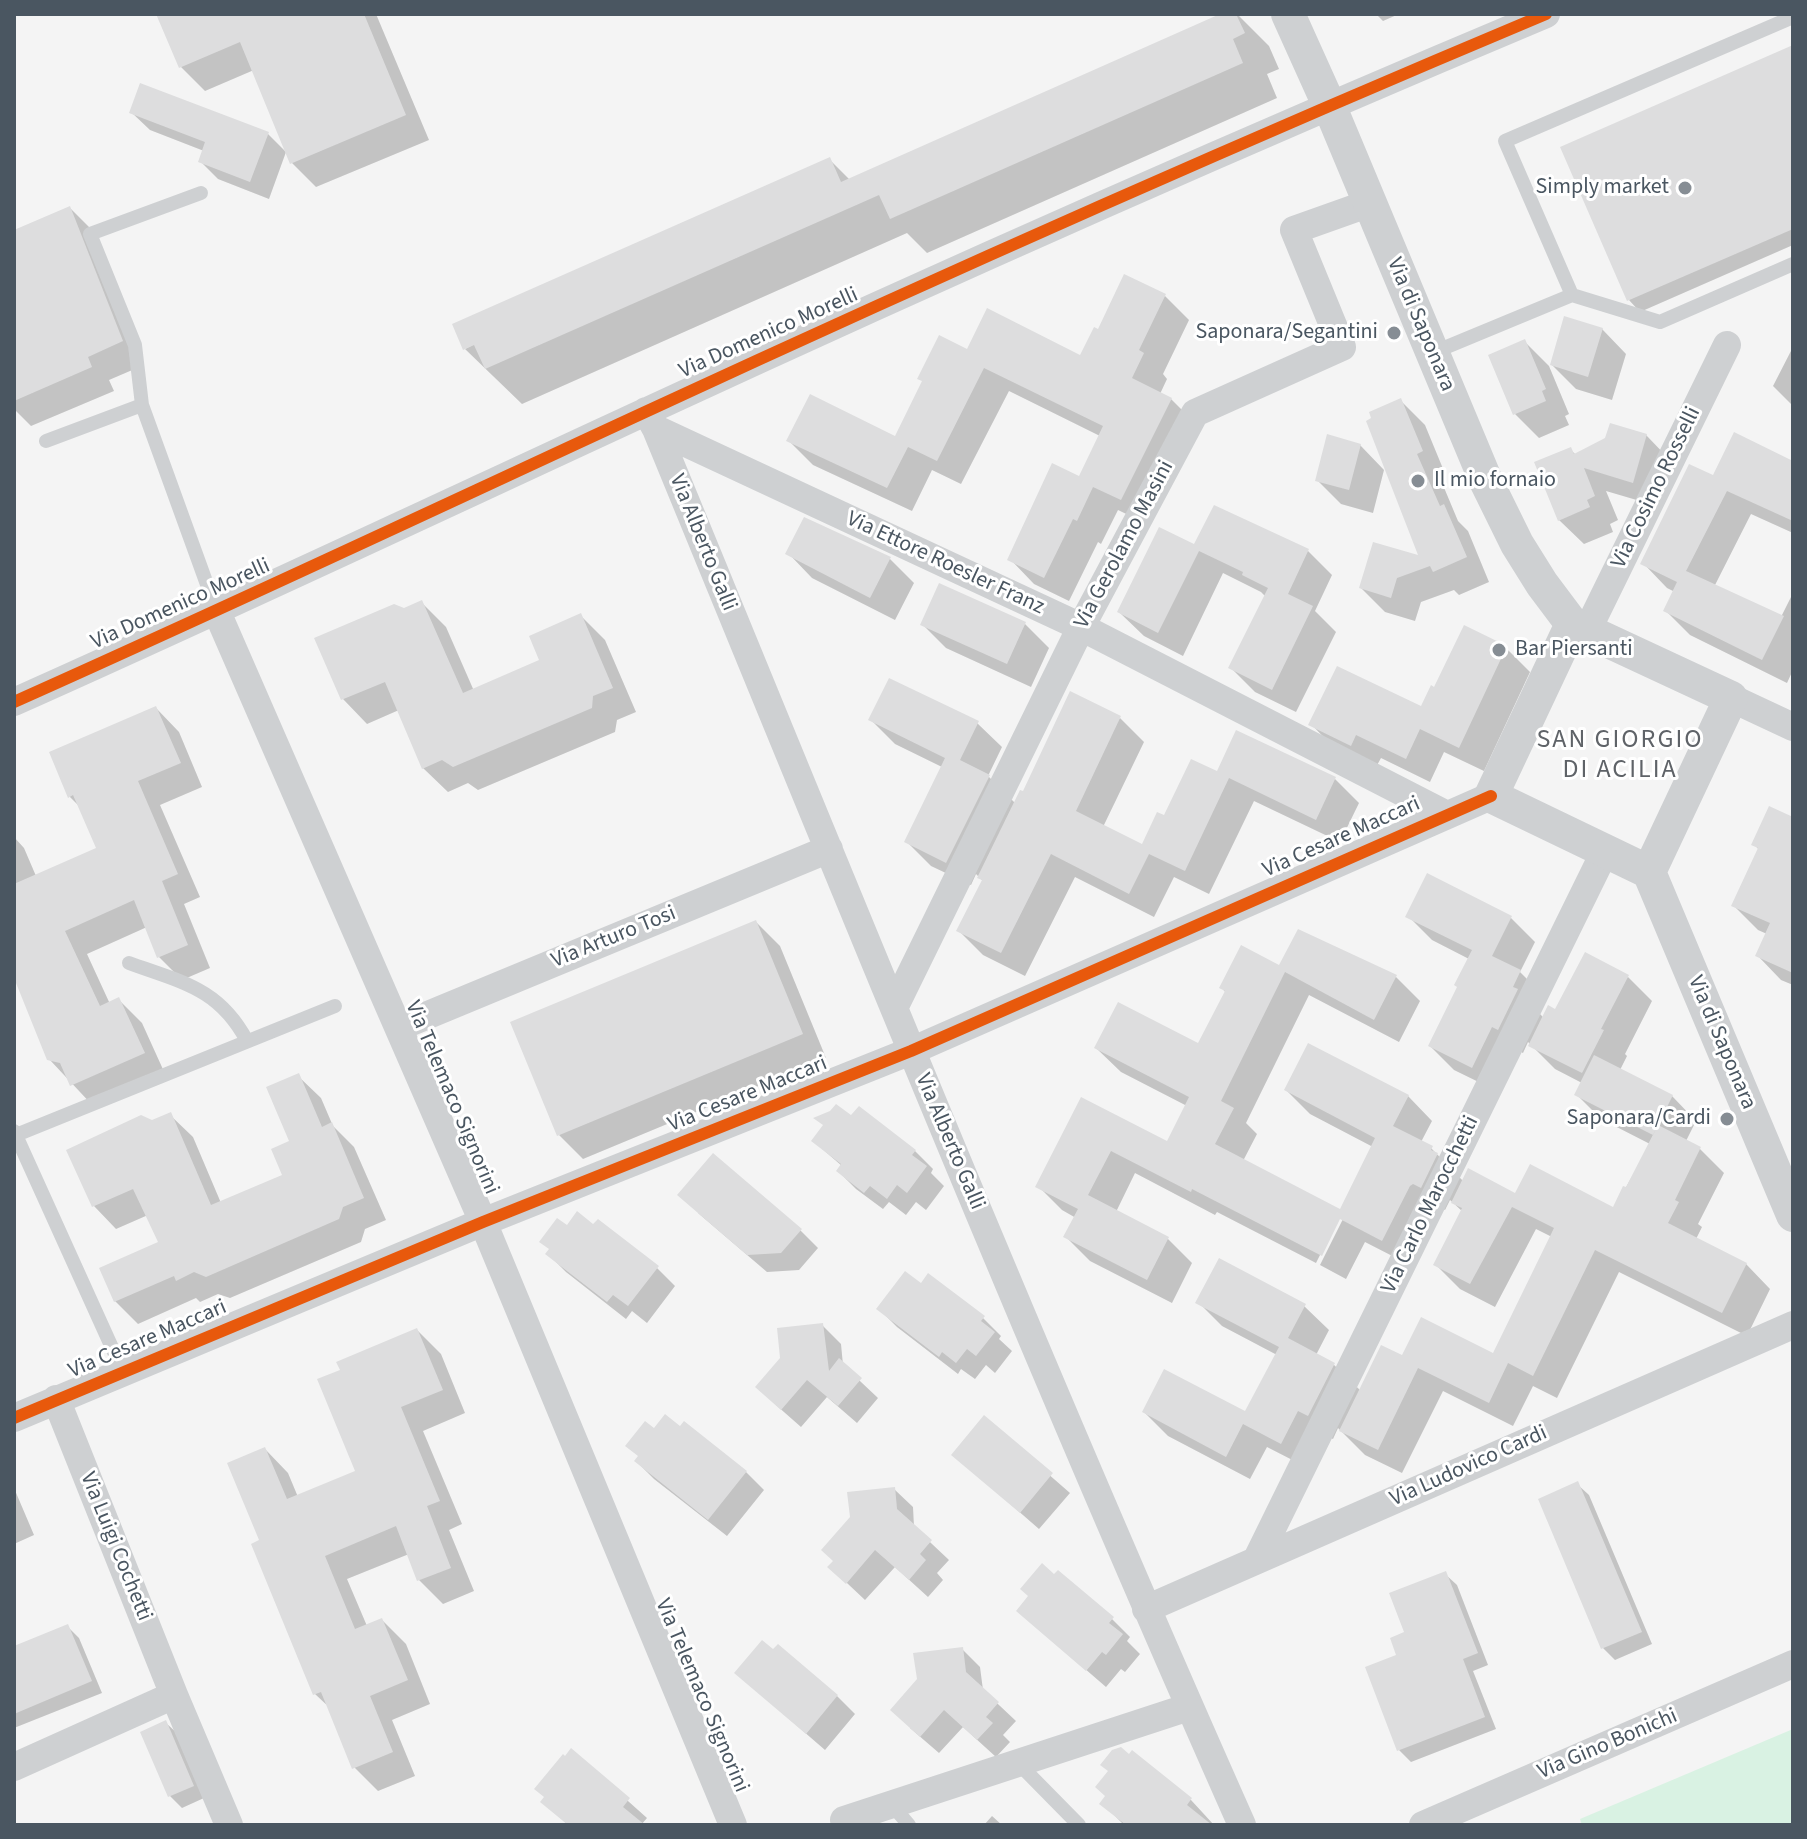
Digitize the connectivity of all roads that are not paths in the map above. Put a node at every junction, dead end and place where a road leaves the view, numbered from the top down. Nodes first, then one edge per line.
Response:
1 (1288, 14) edge
2 (1546, 14) edge
3 (1793, 17) edge
4 (1329, 105) junction
5 (201, 193) dead end
6 (1370, 203) junction
7 (1793, 264) edge
8 (1572, 295) junction
9 (1727, 345) dead end
10 (1431, 353) junction
11 (142, 405) junction
12 (651, 420) junction
13 (46, 441) dead end
14 (217, 612) junction
15 (1081, 627) junction
16 (1579, 628) junction
17 (1731, 698) junction
18 (14, 702) edge
19 (1793, 727) edge
20 (1491, 796) junction
21 (1445, 814) junction
22 (829, 849) junction
23 (1605, 851) junction
24 (1649, 872) junction
25 (129, 963) dead end
26 (335, 1006) dead end
27 (894, 1008) junction
28 (399, 1027) junction
29 (247, 1041) junction
30 (911, 1051) junction
31 (15, 1133) edge
32 (1793, 1215) edge
33 (483, 1222) junction
34 (1793, 1325) edge
35 (123, 1372) junction
36 (56, 1399) junction
37 (14, 1418) edge
38 (1257, 1559) junction
39 (1146, 1609) junction
40 (1793, 1664) edge
41 (174, 1695) junction
42 (1189, 1707) junction
43 (1019, 1764) junction
44 (14, 1767) edge
45 (900, 1815) edge
46 (844, 1820) dead end
47 (229, 1825) edge
48 (733, 1825) edge
49 (1079, 1825) edge
50 (1242, 1825) edge
51 (1423, 1825) edge

1 - 4 street, Via di Saponara
2 - 4 street, Via Domenico Morelli
3 - 8 lane
4 - 6 street, Via di Saponara
4 - 12 street, Via Domenico Morelli
5 - 11 lane
6 - 10 street, Via di Saponara
6 - 15 street, Via Gerolamo Masini
7 - 8 lane
8 - 10 lane
9 - 16 street, Via Cosimo Rosselli
10 - 16 street, Via di Saponara
11 - 13 lane
11 - 14 lane
12 - 14 street, Via Domenico Morelli
12 - 15 street, Via Ettore Roesler Franz
12 - 22 street, Via Alberto Galli
14 - 18 street, Via Domenico Morelli
14 - 28 street, Via Telemaco Signorini
15 - 21 street, Via Ettore Roesler Franz
15 - 27 street, Via Gerolamo Masini
16 - 17 street
16 - 20 street
17 - 19 street
17 - 24 street
20 - 21 street, Via Cesare Maccari
20 - 23 street
21 - 30 street, Via Cesare Maccari
22 - 27 street, Via Alberto Galli
22 - 28 street, Via Arturo Tosi
23 - 24 street
23 - 38 street, Via Carlo Marocchetti
24 - 32 street, Via di Saponara
25 - 29 lane
26 - 29 lane
27 - 30 street, Via Alberto Galli
28 - 33 street, Via Telemaco Signorini
29 - 31 lane
30 - 33 street, Via Cesare Maccari
30 - 39 street, Via Alberto Galli
31 - 35 lane
33 - 35 street, Via Cesare Maccari
33 - 48 street, Via Telemaco Signorini
34 - 38 street, Via Ludovico Cardi
35 - 36 street, Via Cesare Maccari
36 - 37 street, Via Cesare Maccari
36 - 41 street, Via Luigi Cochetti
38 - 39 street, Via Ludovico Cardi
39 - 42 street, Via Alberto Galli
40 - 51 street, Via Gino Bonichi
41 - 44 street
41 - 47 street, Via Luigi Cochetti
42 - 43 street
42 - 50 street, Via Alberto Galli
43 - 45 street
43 - 49 lane
45 - 46 street

